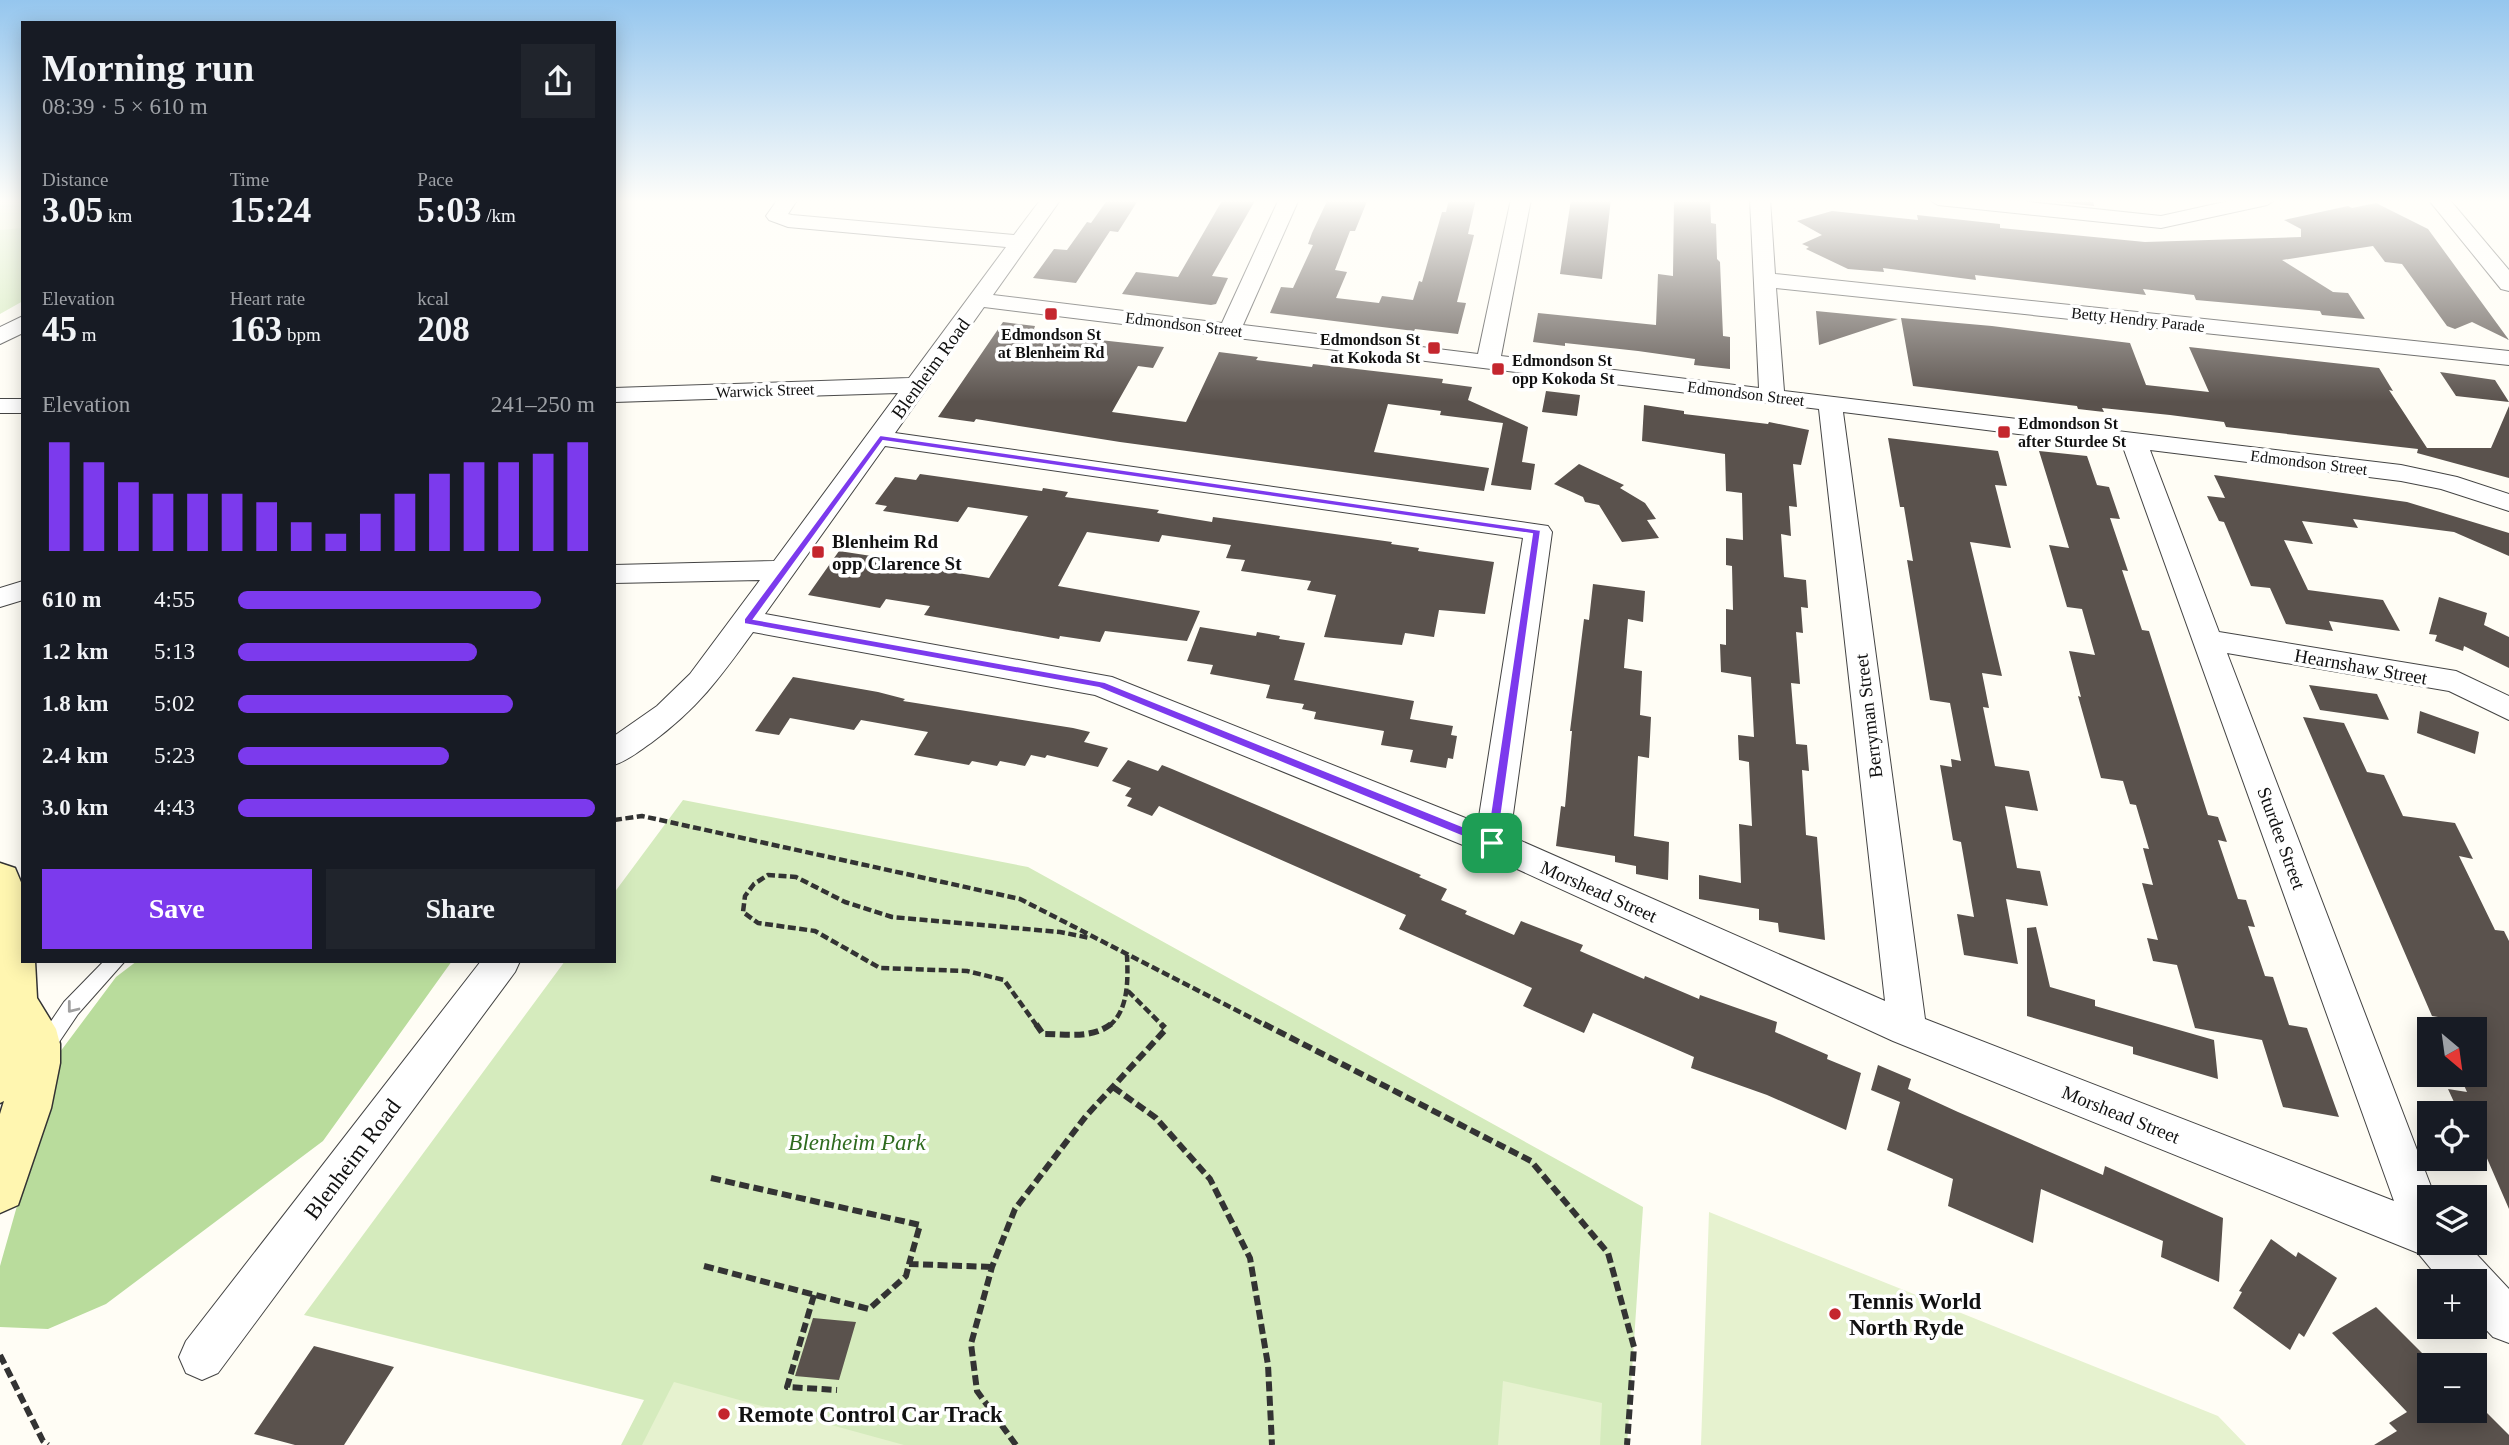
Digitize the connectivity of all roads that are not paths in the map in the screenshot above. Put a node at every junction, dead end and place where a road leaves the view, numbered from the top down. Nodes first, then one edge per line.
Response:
1 (1003, 266) edge
2 (1258, 266) edge
3 (1507, 266) edge
4 (1765, 266) edge
5 (2494, 266) edge
6 (1766, 280) junction
7 (2509, 284) edge
8 (980, 300) junction
9 (21, 325) edge
10 (1230, 329) junction
11 (0, 337) edge
12 (2509, 358) edge
13 (1488, 361) junction
14 (917, 385) junction
15 (616, 394) edge
16 (1772, 396) junction
17 (1830, 403) junction
18 (21, 405) edge
19 (0, 406) edge
20 (880, 438) junction
21 (2134, 442) junction
22 (2509, 503) edge
23 (782, 570) junction
24 (616, 574) edge
25 (0, 588) edge
26 (21, 589) edge
27 (21, 590) edge
28 (0, 598) edge
29 (747, 621) junction
30 (2208, 640) junction
31 (2509, 709) edge
32 (616, 752) edge
33 (1492, 843) junction
34 (8, 910) edge
35 (114, 963) edge
36 (500, 963) edge
37 (1907, 1029) junction
38 (14, 1080) edge
39 (0, 1188) edge
40 (2417, 1200) edge
41 (2417, 1232) edge
42 (2447, 1255) edge
43 (2460, 1269) edge
44 (2487, 1298) edge
45 (2509, 1321) edge
46 (202, 1357) dead end

1 - 8 street, Blenheim Road
2 - 10 street
3 - 13 street
4 - 6 street
5 - 7 street
6 - 12 street, Betty Hendry Parade
6 - 16 street
8 - 10 street, Edmondson Street
8 - 14 street, Blenheim Road
9 - 11 street
10 - 13 street, Edmondson Street
13 - 16 street, Edmondson Street
14 - 15 street, Warwick Street
14 - 20 street, Blenheim Road
16 - 17 street, Edmondson Street
17 - 21 street, Edmondson Street
17 - 37 street, Berryman Street
18 - 19 street
20 - 23 street, Blenheim Road
20 - 33 street
21 - 22 street, Edmondson Street
21 - 30 street, Sturdee Street
23 - 24 street
23 - 29 street, Blenheim Road
25 - 26 street
27 - 28 street
29 - 32 street, Blenheim Road
29 - 33 street, Morshead Street
30 - 31 street, Hearnshaw Street
30 - 40 street, Sturdee Street
33 - 37 street, Morshead Street
34 - 38 main road
35 -> 38 lane
36 - 46 street, Blenheim Road
37 - 41 street, Morshead Street
38 - 39 main road
42 - 43 street, Morshead Street
44 - 45 street, Morshead Street

